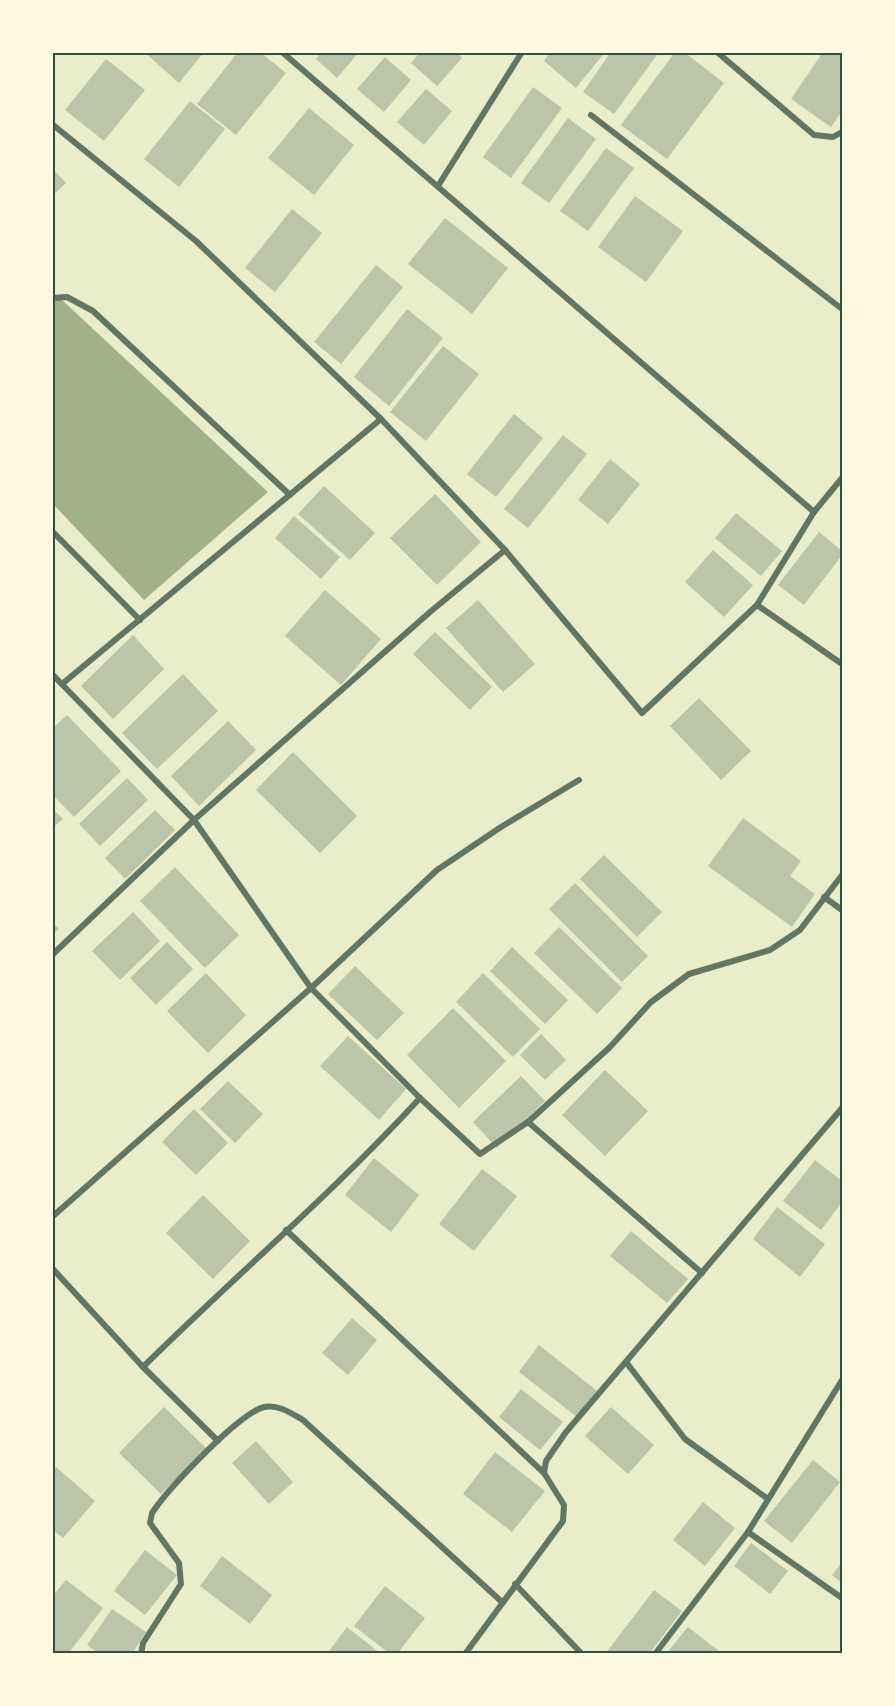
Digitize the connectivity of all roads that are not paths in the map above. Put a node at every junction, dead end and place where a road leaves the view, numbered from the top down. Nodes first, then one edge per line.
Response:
1 (282, 52) edge
2 (522, 52) edge
3 (717, 52) edge
4 (591, 115) dead end
5 (52, 124) edge
6 (843, 132) edge
7 (438, 186) junction
8 (52, 298) edge
9 (843, 309) edge
10 (381, 419) junction
11 (843, 478) edge
12 (290, 495) junction
13 (814, 512) junction
14 (52, 531) edge
15 (505, 550) junction
16 (757, 605) junction
17 (140, 620) junction
18 (843, 664) edge
19 (52, 674) edge
20 (63, 684) junction
21 (579, 780) dead end
22 (194, 820) junction
23 (843, 875) edge
24 (824, 897) junction
25 (843, 910) edge
26 (52, 955) edge
27 (311, 988) junction
28 (420, 1098) junction
29 (843, 1108) edge
30 (528, 1122) junction
31 (52, 1217) edge
32 (286, 1230) junction
33 (52, 1268) edge
34 (702, 1273) junction
35 (626, 1362) junction
36 (143, 1367) junction
37 (843, 1380) edge
38 (218, 1441) junction
39 (544, 1473) junction
40 (768, 1499) junction
41 (748, 1532) junction
42 (515, 1584) junction
43 (843, 1598) edge
44 (502, 1602) junction
45 (141, 1653) edge
46 (465, 1653) edge
47 (582, 1653) edge
48 (655, 1653) edge

1 - 7 street
2 - 7 street
3 - 6 street
4 - 9 street
5 - 10 street
7 - 13 street
8 - 12 street
10 - 12 street
10 - 15 street
11 - 13 street
12 - 17 street
13 - 16 street
14 - 17 street
15 - 16 street
15 - 22 street
16 - 18 street
17 - 20 street
19 - 20 street
20 - 22 street
21 - 27 street
22 - 26 street
22 - 27 street
23 - 24 street
24 - 25 street
24 - 30 street
27 - 28 street
27 - 31 street
28 - 30 street
28 - 32 street
29 - 34 street
30 - 34 street
32 - 36 street
32 - 39 street
33 - 36 street
34 - 35 street
35 - 39 street
35 - 40 street
36 - 38 street
37 - 40 street
38 - 44 street
38 - 45 street
39 - 42 street
40 - 41 street
41 - 43 street
41 - 48 street
42 - 44 street
42 - 47 street
44 - 46 street

